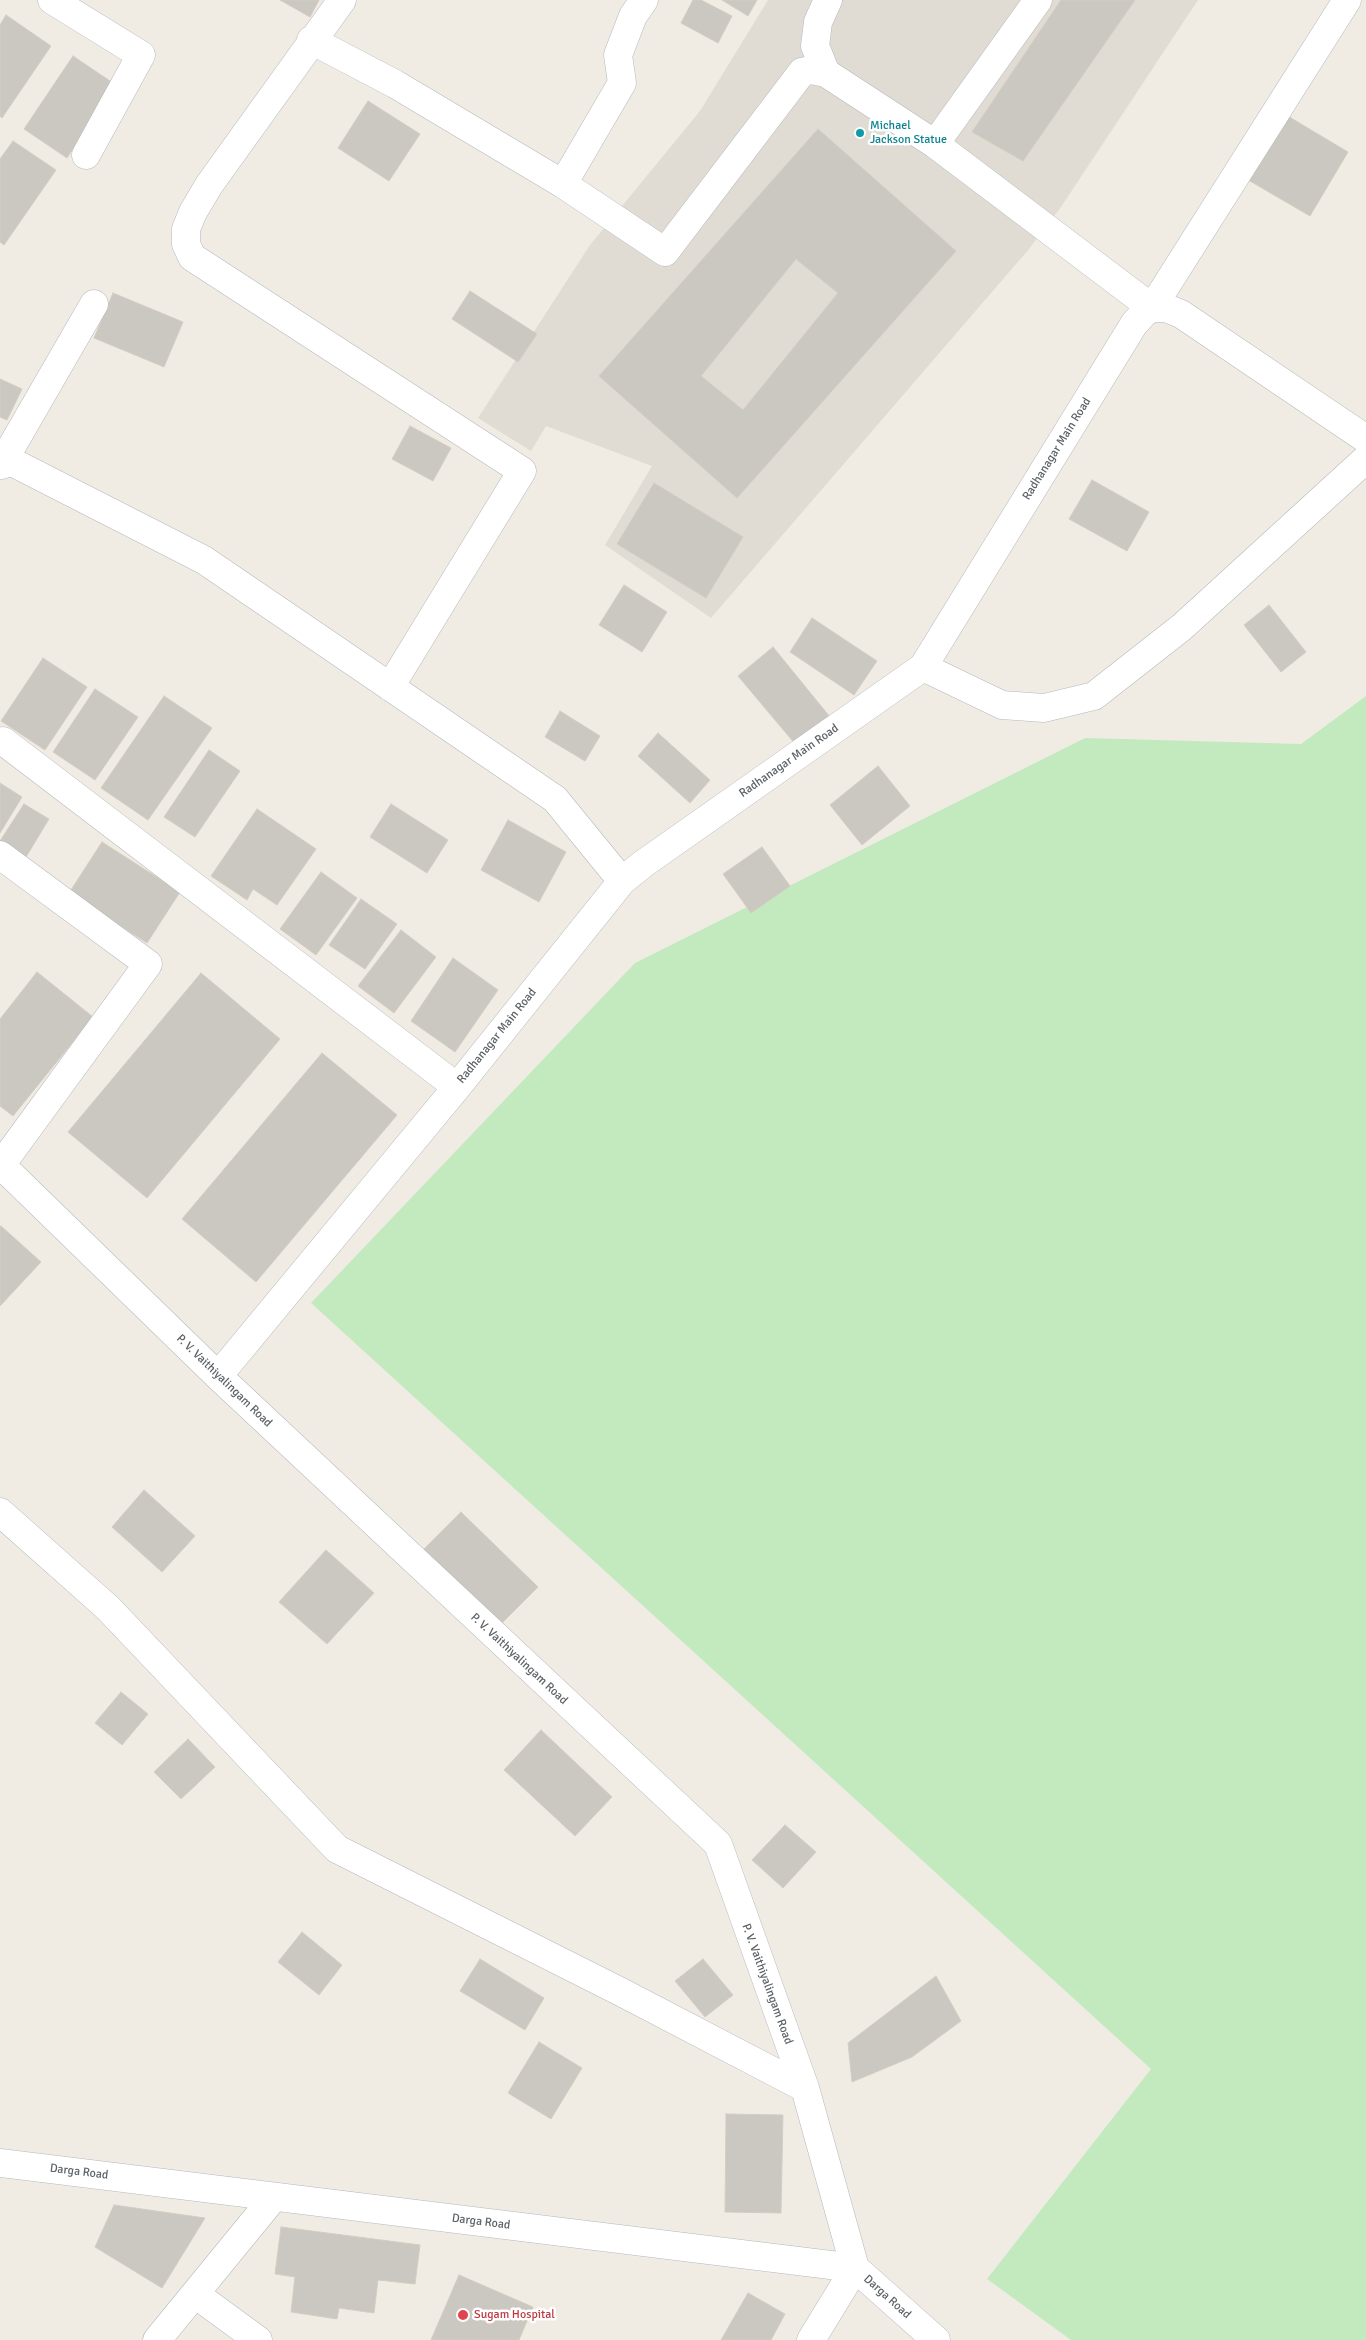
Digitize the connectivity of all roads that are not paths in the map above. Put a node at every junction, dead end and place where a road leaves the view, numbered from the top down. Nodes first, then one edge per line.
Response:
1 (52, 0) edge
2 (342, 0) edge
3 (644, 0) edge
4 (828, 0) edge
5 (1038, 0) edge
6 (1347, 0) edge
7 (312, 40) junction
8 (826, 73) junction
9 (935, 144) junction
10 (86, 155) dead end
11 (563, 184) junction
12 (94, 304) dead end
13 (1152, 308) junction
14 (1366, 439) edge
15 (1366, 458) edge
16 (923, 666) junction
17 (390, 687) junction
18 (2, 741) dead end
19 (0, 855) edge
20 (622, 881) junction
21 (456, 1086) junction
22 (0, 1164) edge
23 (218, 1376) junction
24 (0, 1512) edge
25 (805, 2088) junction
26 (4, 2158) edge
27 (274, 2196) junction
28 (855, 2268) junction
29 (195, 2294) junction
30 (157, 2340) edge
31 (258, 2340) edge
32 (811, 2340) edge
33 (936, 2340) edge

1 - 10 street
2 - 7 street
3 - 11 street
4 - 8 street
5 - 9 street
6 - 13 street, Radhanagar Main Road
7 - 11 street
7 - 17 street
8 - 9 street
8 - 11 street
9 - 13 street
12 - 17 street
13 - 14 street
13 - 16 street, Radhanagar Main Road
15 - 16 street
16 - 20 street, Radhanagar Main Road
17 - 20 street
18 - 21 street
19 - 22 street
20 - 21 street, Radhanagar Main Road
21 - 23 street, Radhanagar Main Road
22 - 23 street, P. V. Vaithiyalingam Road
23 - 25 street, P. V. Vaithiyalingam Road
24 - 25 street
25 - 28 street, P. V. Vaithiyalingam Road
26 - 27 street, Darga Road
27 - 28 street, Darga Road
27 - 29 street
28 - 32 street
28 - 33 street, Darga Road
29 - 30 street
29 - 31 street

